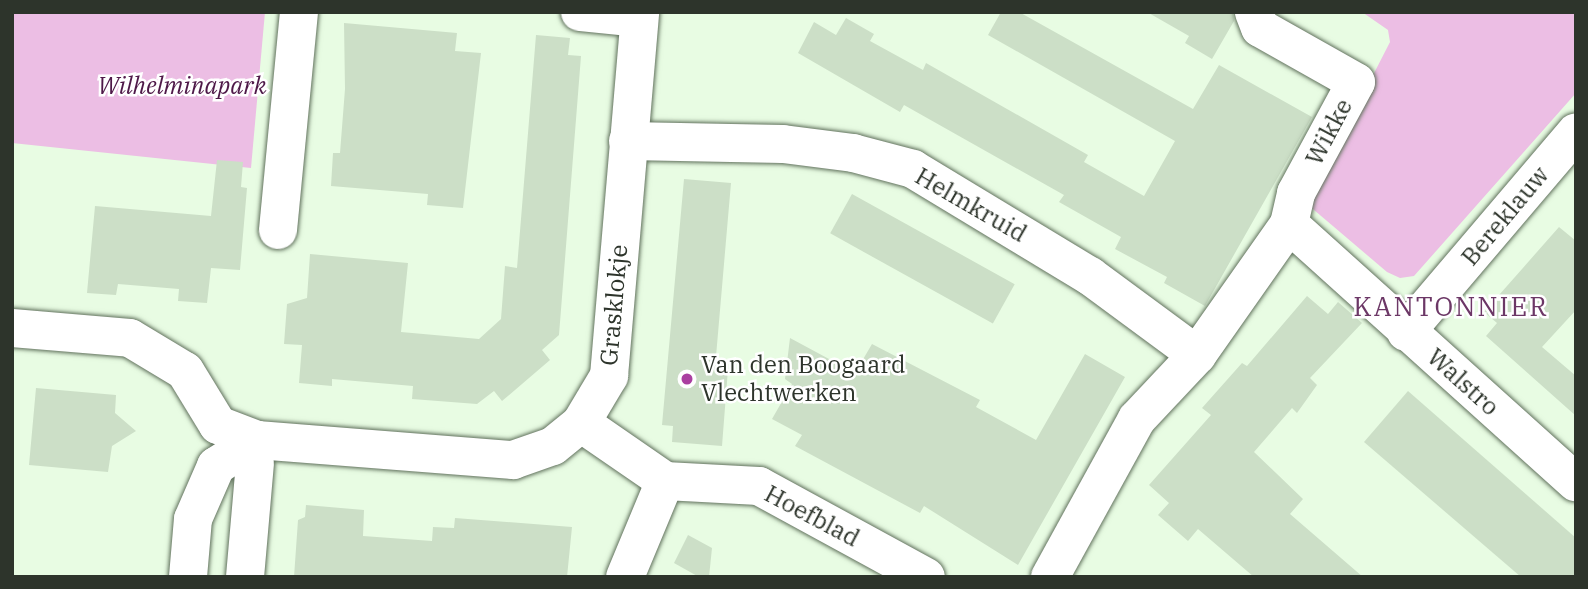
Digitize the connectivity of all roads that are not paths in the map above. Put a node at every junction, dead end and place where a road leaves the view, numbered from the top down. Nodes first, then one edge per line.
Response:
1 (299, 12) edge
2 (580, 12) edge
3 (1254, 12) edge
4 (640, 15) edge
5 (1576, 132) edge
6 (628, 141) junction
7 (1289, 224) junction
8 (278, 230) dead end
9 (12, 328) edge
10 (1406, 332) junction
11 (1197, 355) junction
12 (581, 423) junction
13 (256, 452) junction
14 (665, 481) junction
15 (1576, 482) edge
16 (188, 577) edge
17 (245, 577) edge
18 (625, 577) edge
19 (926, 577) edge
20 (1050, 577) edge

1 - 8 street
2 - 4 street
3 - 7 street, Wikke
4 - 6 street, Grasklokje
5 - 10 street, Bereklauw
6 - 11 street, Helmkruid
6 - 12 street, Grasklokje
7 - 10 street, Walstro
7 - 11 street
9 - 13 street, Grasklokje
10 - 15 street, Walstro
11 - 20 street
12 - 13 street, Grasklokje
12 - 14 street
13 - 16 street
13 - 17 street
14 - 18 street
14 - 19 street, Hoefblad

